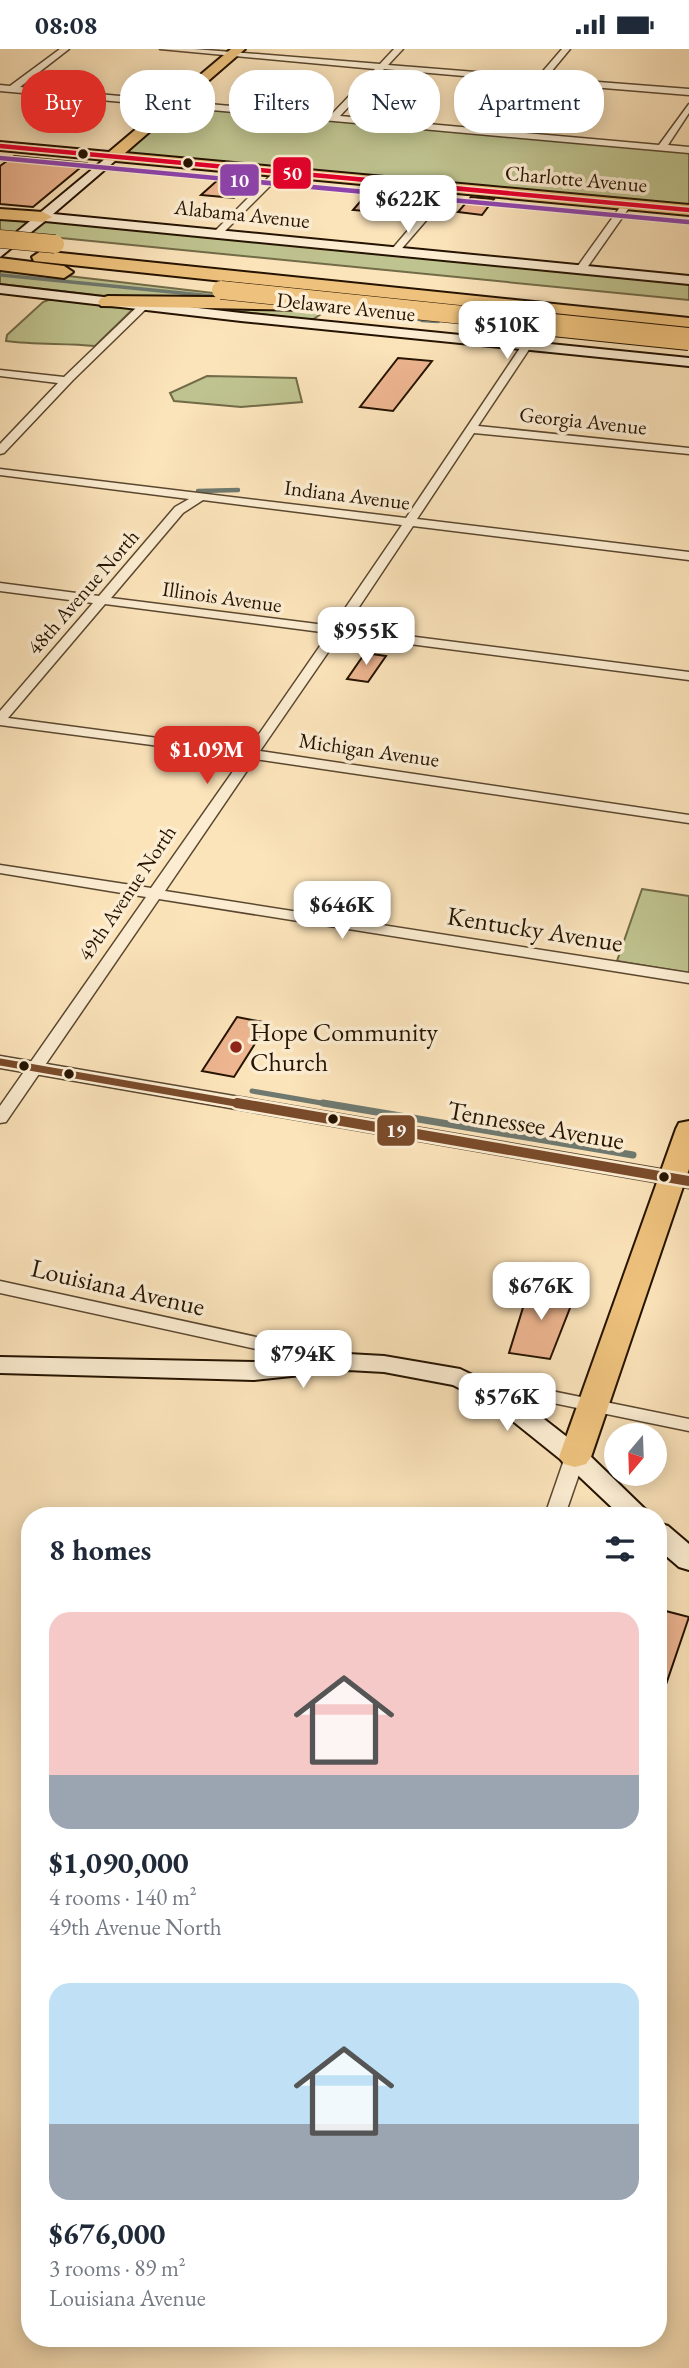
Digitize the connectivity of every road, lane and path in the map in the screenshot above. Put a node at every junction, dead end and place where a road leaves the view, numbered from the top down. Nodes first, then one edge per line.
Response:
1 (65, 49) edge
2 (164, 49) edge
3 (399, 49) edge
4 (566, 49) edge
5 (235, 52) edge
6 (381, 67) junction
7 (215, 70) edge
8 (548, 70) edge
9 (454, 73) edge
10 (604, 85) edge
11 (0, 88) edge
12 (12, 89) junction
13 (689, 92) edge
14 (120, 99) edge
15 (689, 107) edge
16 (334, 117) edge
17 (334, 118) edge
18 (454, 128) edge
19 (141, 133) edge
20 (508, 133) edge
21 (0, 146) edge
22 (662, 147) junction
23 (689, 150) edge
24 (112, 157) junction
25 (278, 173) junction
26 (449, 188) junction
27 (626, 205) junction
28 (689, 211) edge
29 (0, 213) edge
30 (43, 216) junction
31 (218, 233) junction
32 (0, 239) edge
33 (395, 251) junction
34 (0, 253) edge
35 (41, 256) junction
36 (0, 264) edge
37 (580, 270) junction
38 (689, 280) edge
39 (0, 289) edge
40 (108, 302) junction
41 (144, 306) junction
42 (682, 306) edge
43 (689, 324) edge
44 (689, 333) edge
45 (689, 339) edge
46 (527, 345) junction
47 (689, 362) edge
48 (0, 373) edge
49 (67, 381) junction
50 (472, 429) junction
51 (0, 451) edge
52 (689, 451) edge
53 (0, 472) edge
54 (200, 497) junction
55 (407, 523) junction
56 (689, 556) edge
57 (0, 587) edge
58 (101, 600) junction
59 (336, 632) junction
60 (689, 676) edge
61 (0, 720) edge
62 (250, 754) junction
63 (689, 819) edge
64 (0, 869) edge
65 (155, 893) junction
66 (689, 978) edge
67 (0, 1062) edge
68 (36, 1068) junction
69 (0, 1118) edge
70 (689, 1129) edge
71 (681, 1179) edge
72 (0, 1287) edge
73 (348, 1362) junction
74 (0, 1365) edge
75 (460, 1378) junction
76 (593, 1407) junction
77 (689, 1425) edge
78 (575, 1457) junction
79 (558, 1507) edge
80 (628, 1507) edge
81 (667, 1542) edge
82 (689, 1560) edge

1 - 12 street
2 - 5 street
3 - 6 street
4 - 8 street
5 - 6 street
5 - 7 main road
6 - 9 street
6 - 16 street
10 - 13 street
11 - 12 street
12 - 14 street
15 - 22 street
17 - 18 street
19 - 24 main road
20 - 22 street
21 - 24 main road, Charlotte Avenue
22 - 23 street
24 - 25 main road, Charlotte Avenue
24 - 30 main road
25 - 26 main road, Charlotte Avenue
25 - 31 street
26 - 27 main road, Charlotte Avenue
26 - 33 street
27 - 28 main road, Charlotte Avenue
27 - 37 street
29 - 30 highway
30 - 31 main road, Alabama Avenue
30 - 34 main road
31 - 33 main road, Alabama Avenue
32 - 35 highway, bridge
33 - 37 main road, Alabama Avenue
34 - 35 highway
35 - 36 highway
35 - 42 highway
35 - 43 highway
35 - 45 highway, bridge
37 - 38 main road, Alabama Avenue
39 - 40 main road, Delaware Avenue
40 - 41 main road, Delaware Avenue
40 - 44 highway
41 - 46 main road, Delaware Avenue
41 - 49 street
46 - 47 main road, Delaware Avenue
46 - 50 street, 49th Avenue North
48 - 49 street
49 - 51 street
50 - 52 street, Georgia Avenue
50 - 55 street, 49th Avenue North
53 - 54 street, Indiana Avenue
54 - 55 street, Indiana Avenue
54 - 58 street, 48th Avenue North
55 - 56 street, Indiana Avenue
55 - 59 street, 49th Avenue North
57 - 58 street, Illinois Avenue
58 - 59 street, Illinois Avenue
58 - 61 street, 48th Avenue North
59 - 60 street, Illinois Avenue
59 - 62 street, 49th Avenue North
61 - 62 street, Michigan Avenue
62 - 63 street, Michigan Avenue
62 - 65 street, 49th Avenue North
64 - 65 street, Kentucky Avenue
65 - 66 street, Kentucky Avenue
65 - 68 street, 49th Avenue North
67 - 68 street, Tennessee Avenue
68 - 69 street, 49th Avenue North
68 - 71 street, Tennessee Avenue
70 - 71 main road
71 - 76 main road
72 - 73 street, Louisiana Avenue
73 - 74 main road
73 - 75 main road
75 - 76 street
75 - 78 main road
76 - 77 street
76 - 78 main road
78 - 79 street
78 - 80 main road
81 - 82 main road

